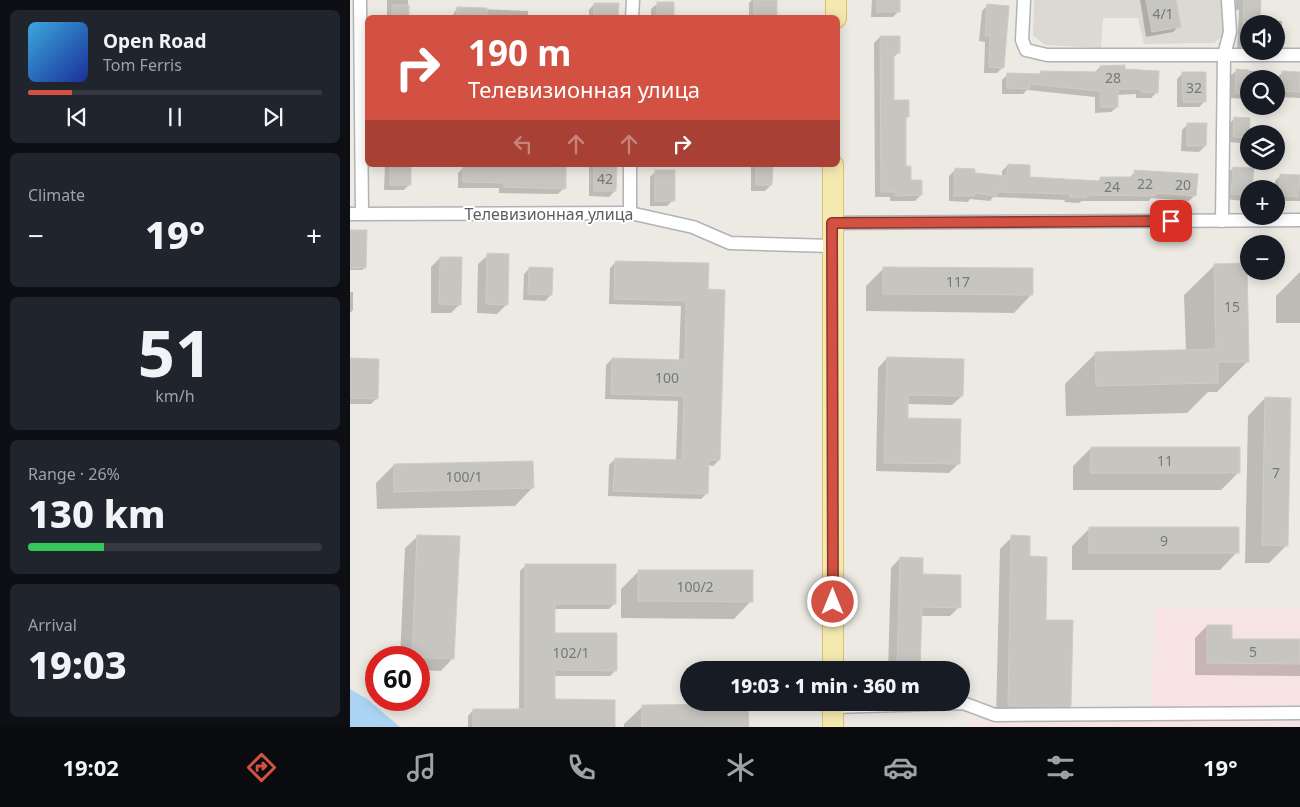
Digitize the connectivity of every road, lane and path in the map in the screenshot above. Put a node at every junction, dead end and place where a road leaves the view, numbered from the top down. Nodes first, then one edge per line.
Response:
1 (360, 0) edge
2 (633, 0) edge
3 (836, 0) edge
4 (1024, 0) edge
5 (1228, 0) edge
6 (632, 15) edge
7 (836, 15) edge
8 (364, 50) edge
9 (1224, 55) junction
10 (1300, 55) edge
11 (355, 88) edge
12 (630, 167) edge
13 (834, 167) edge
14 (630, 212) junction
15 (356, 214) edge
16 (1300, 220) edge
17 (1222, 221) junction
18 (832, 223) junction
19 (832, 246) junction
20 (833, 661) edge
21 (970, 706) edge
22 (833, 711) edge
23 (1300, 713) edge
24 (833, 727) edge

1 - 8 street
2 - 6 street
3 - 7 main road
4 - 9 street
5 - 9 street
8 - 11 street
9 - 10 street
9 - 17 street
11 - 15 street
12 - 14 street
13 - 18 main road
14 - 15 street, Телевизионная улица
14 - 19 street, Телевизионная улица
16 - 17 street
17 - 18 street
18 - 19 main road
19 - 20 main road
21 - 23 street
22 - 24 main road

